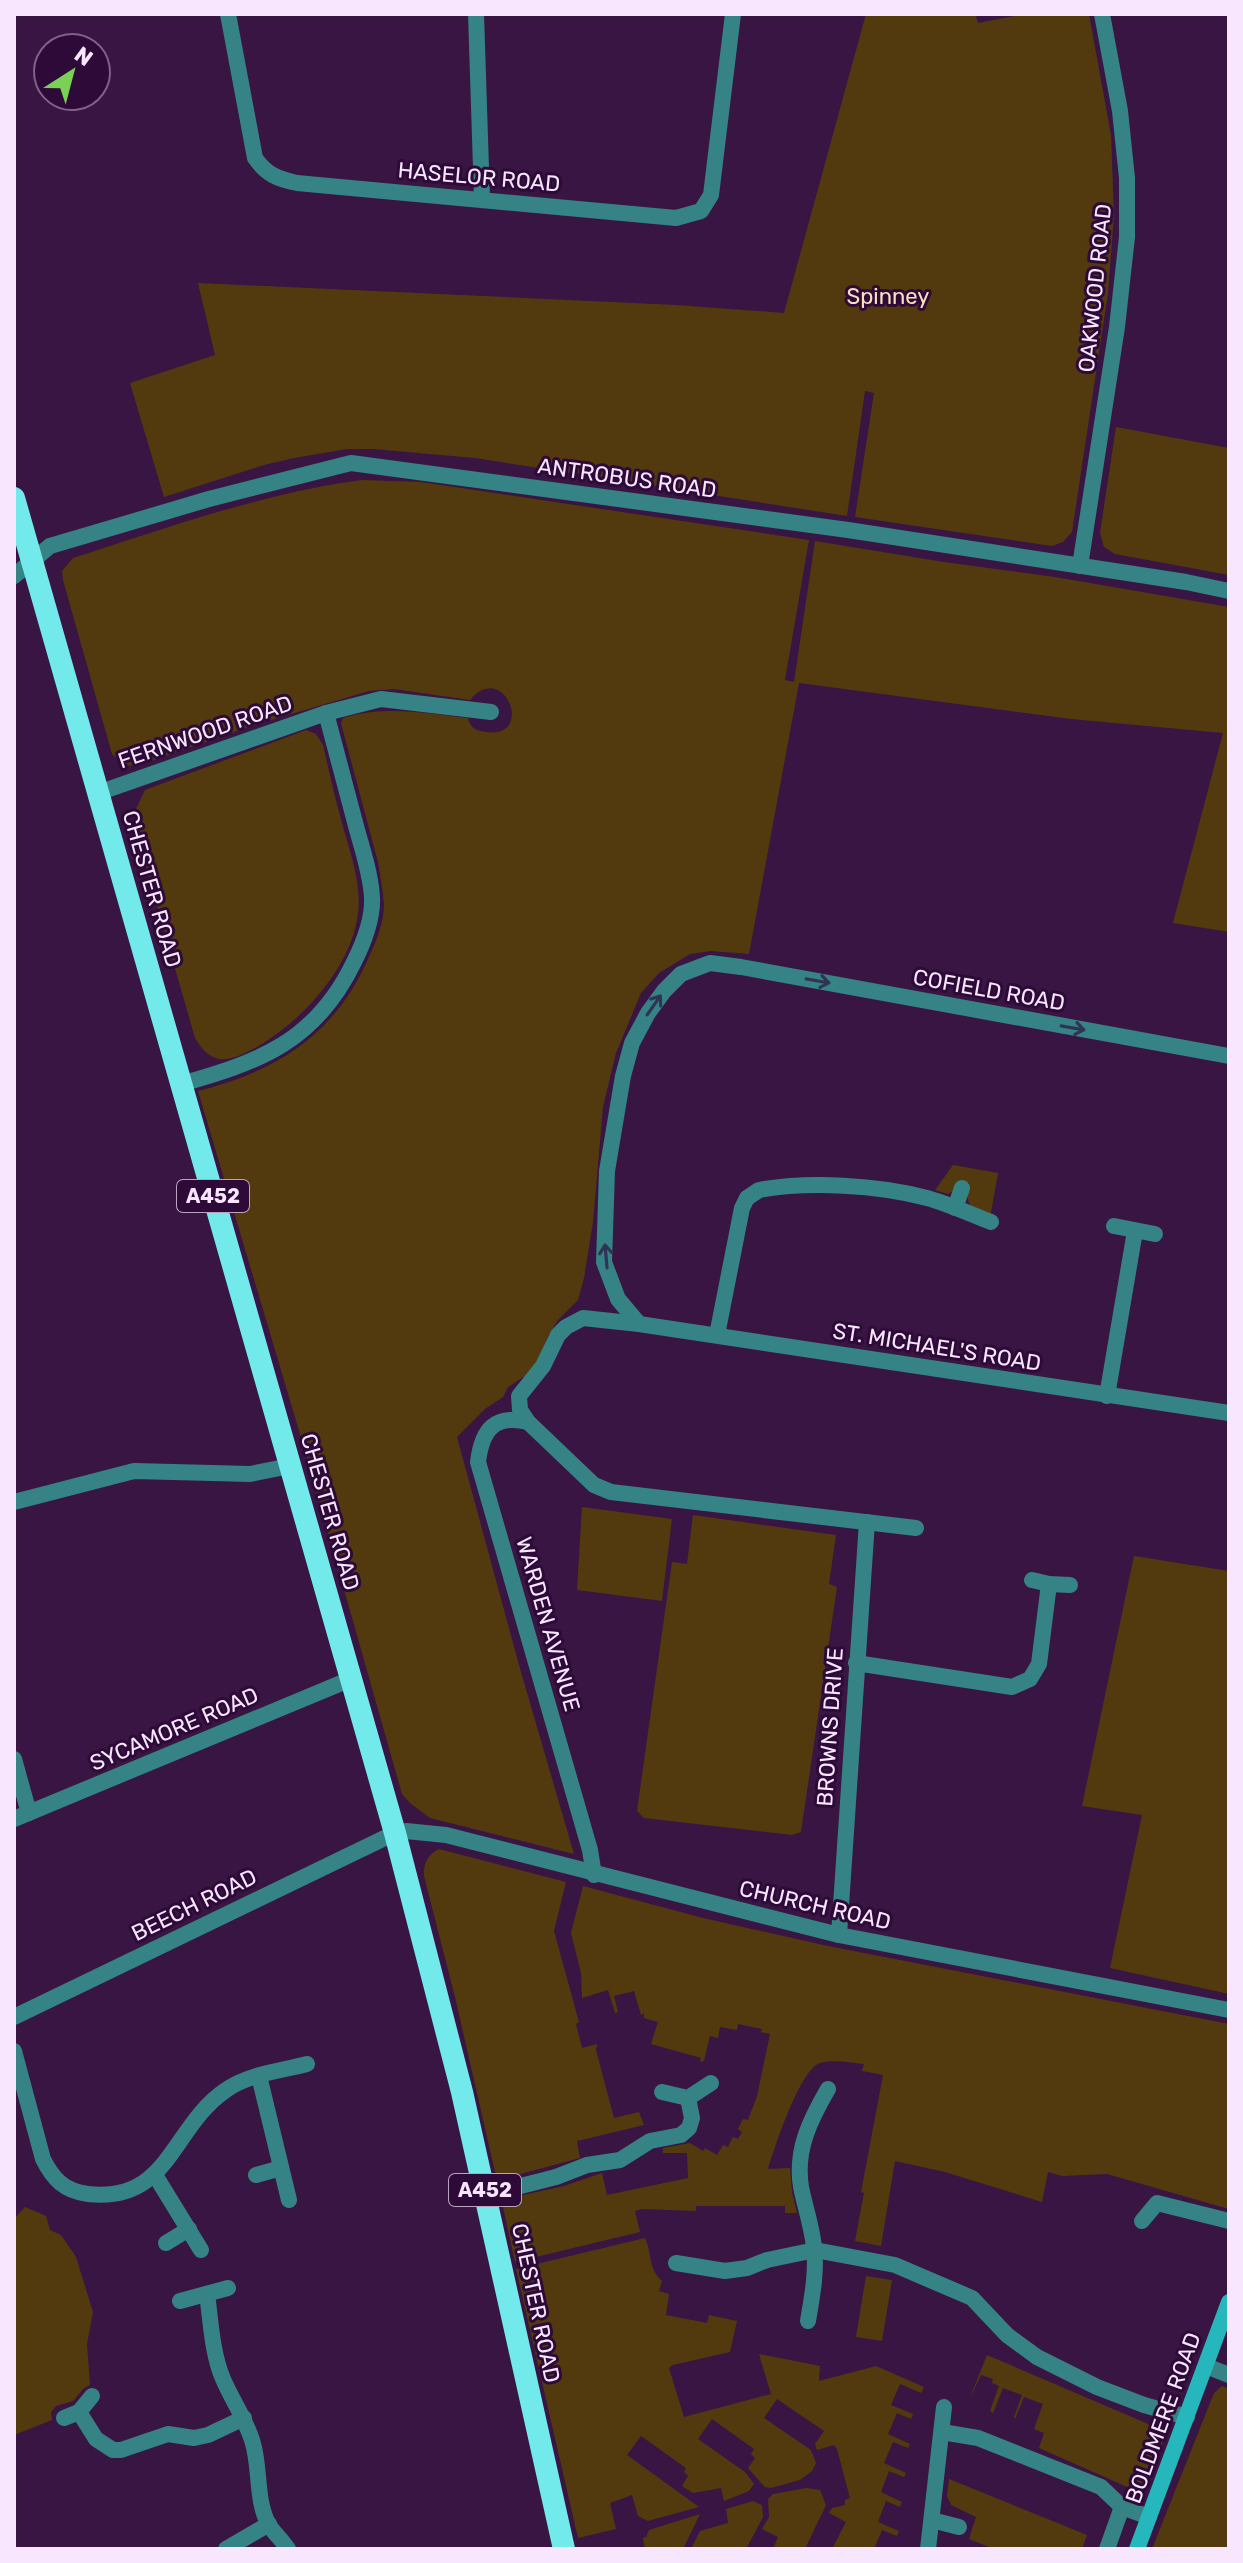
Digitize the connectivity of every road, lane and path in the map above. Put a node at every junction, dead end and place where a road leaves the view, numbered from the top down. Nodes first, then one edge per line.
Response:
1 (228, 14) edge
2 (476, 14) edge
3 (733, 14) edge
4 (1102, 14) edge
5 (482, 199) junction
6 (14, 498) edge
7 (31, 559) junction
8 (1080, 566) junction
9 (14, 576) edge
10 (1229, 591) edge
11 (491, 712) dead end
12 (326, 713) junction
13 (98, 793) junction
14 (1229, 1056) edge
15 (181, 1084) junction
16 (962, 1188) dead end
17 (955, 1208) junction
18 (991, 1222) dead end
19 (1114, 1226) dead end
20 (1135, 1231) junction
21 (1155, 1234) dead end
22 (639, 1324) junction
23 (717, 1335) junction
24 (1107, 1396) junction
25 (1229, 1413) edge
26 (528, 1422) junction
27 (290, 1466) junction
28 (14, 1502) edge
29 (867, 1522) junction
30 (916, 1528) dead end
31 (1070, 1585) dead end
32 (856, 1663) junction
33 (351, 1679) junction
34 (14, 1759) edge
35 (21, 1816) edge
36 (395, 1833) junction
37 (594, 1875) junction
38 (839, 1935) junction
39 (1229, 2010) edge
40 (14, 2017) edge
41 (14, 2051) edge
42 (307, 2064) dead end
43 (259, 2076) junction
44 (711, 2083) dead end
45 (828, 2089) dead end
46 (662, 2092) dead end
47 (688, 2098) junction
48 (281, 2168) junction
49 (155, 2175) junction
50 (256, 2175) dead end
51 (486, 2195) junction
52 (289, 2200) dead end
53 (1142, 2221) dead end
54 (1229, 2221) edge
55 (189, 2229) junction
56 (166, 2243) dead end
57 (201, 2250) dead end
58 (815, 2250) junction
59 (676, 2263) dead end
60 (228, 2288) dead end
61 (207, 2294) junction
62 (180, 2301) dead end
63 (1229, 2302) edge
64 (808, 2321) dead end
65 (1206, 2366) junction
66 (1229, 2375) edge
67 (92, 2396) dead end
68 (944, 2407) dead end
69 (1187, 2417) junction
70 (244, 2418) junction
71 (942, 2432) junction
72 (1122, 2507) junction
73 (1149, 2517) junction
74 (932, 2520) junction
75 (269, 2524) junction
76 (959, 2527) dead end
77 (226, 2549) edge
78 (288, 2549) edge
79 (564, 2549) edge
80 (928, 2549) edge
81 (1107, 2549) edge
82 (1137, 2549) edge

1 - 5 street, HASELOR ROAD
2 - 5 street
3 - 5 street, HASELOR ROAD
4 - 8 street, OAKWOOD ROAD
6 - 7 highway, CHESTER ROAD / A452
7 - 8 street, ANTROBUS ROAD
7 - 9 street, ANTROBUS ROAD
7 - 13 highway, CHESTER ROAD / A452
8 - 10 street, ANTROBUS ROAD
11 - 12 street
12 - 13 street, FERNWOOD ROAD
12 - 15 street, FERNWOOD ROAD
13 - 15 highway, CHESTER ROAD / A452
22 -> 14 street, COFIELD ROAD
15 - 27 highway, CHESTER ROAD / A452
16 - 17 street
17 - 18 street
17 - 23 street
19 - 20 street
20 - 21 street
20 - 24 street
22 - 23 street, ST. MICHAEL'S ROAD
22 - 26 street, ST. MICHAEL'S ROAD
23 - 24 street, ST. MICHAEL'S ROAD
24 - 25 street, ST. MICHAEL'S ROAD
26 - 29 street
26 - 37 street, WARDEN AVENUE
27 - 28 street
27 - 33 highway, CHESTER ROAD / A452
29 - 30 street
29 - 32 street, BROWNS DRIVE
31 - 32 street
32 - 38 street, BROWNS DRIVE
33 - 35 street, SYCAMORE ROAD
33 - 36 highway, CHESTER ROAD / A452
34 - 35 street
36 - 37 street, CHURCH ROAD
36 - 40 street, BEECH ROAD
36 - 51 highway, CHESTER ROAD / A452
37 - 38 street, CHURCH ROAD
38 - 39 street, CHURCH ROAD
41 - 49 street
42 - 43 street
43 - 48 street
43 - 49 street
44 - 47 street
45 - 58 street
46 - 47 street
47 - 51 street
48 - 50 street
48 - 52 street
49 - 55 street
51 - 79 highway, CHESTER ROAD / A452
53 - 54 street
55 - 56 street
55 - 57 street
58 - 59 street
58 - 64 street
58 - 69 street
60 - 61 street
61 - 62 street
61 - 70 street
63 - 65 main road, BOLDMERE ROAD
65 - 66 street
65 - 69 main road, BOLDMERE ROAD
67 - 70 street
68 - 71 street
69 - 73 main road, BOLDMERE ROAD
70 - 75 street
71 - 72 street
71 - 74 street
72 - 73 street
72 - 81 street
73 - 82 main road, BOLDMERE ROAD
74 - 76 street
74 - 80 street
75 - 77 street
75 - 78 street

